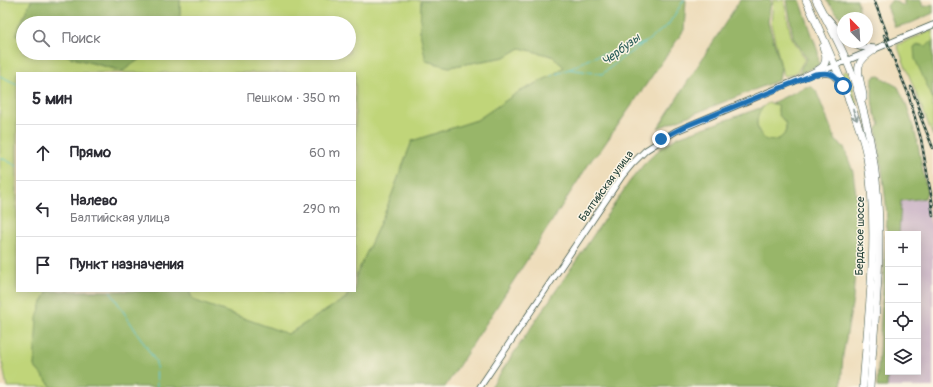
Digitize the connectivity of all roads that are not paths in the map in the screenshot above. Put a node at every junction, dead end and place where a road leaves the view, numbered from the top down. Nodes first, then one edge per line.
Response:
1 (806, 0) edge
2 (816, 0) edge
3 (824, 15) junction
4 (815, 19) junction
5 (933, 25) edge
6 (837, 29) edge
7 (882, 47) junction
8 (863, 48) edge
9 (874, 50) junction
10 (848, 61) junction
11 (836, 66) junction
12 (815, 74) junction
13 (806, 76) junction
14 (843, 86) junction
15 (861, 102) junction
16 (480, 387) edge
17 (863, 387) edge
18 (870, 387) edge

1 - 4 highway, Бердское шоссе
2 - 3 highway, Бердское шоссе
3 - 6 main road
3 - 10 highway, Бердское шоссе
4 - 11 highway, Бердское шоссе
4 - 13 highway
5 - 7 main road, Балтийская улица
7 - 8 main road
7 - 9 main road, Балтийская улица
9 - 10 main road, Балтийская улица
9 - 15 highway
10 - 11 main road, Балтийская улица
10 - 15 highway, Бердское шоссе
11 - 12 main road, Балтийская улица
11 - 14 highway, Бердское шоссе
12 - 13 main road, Балтийская улица
12 - 14 main road
13 - 16 main road, Балтийская улица
14 -> 17 highway, Бердское шоссе
15 - 18 highway, Бердское шоссе

